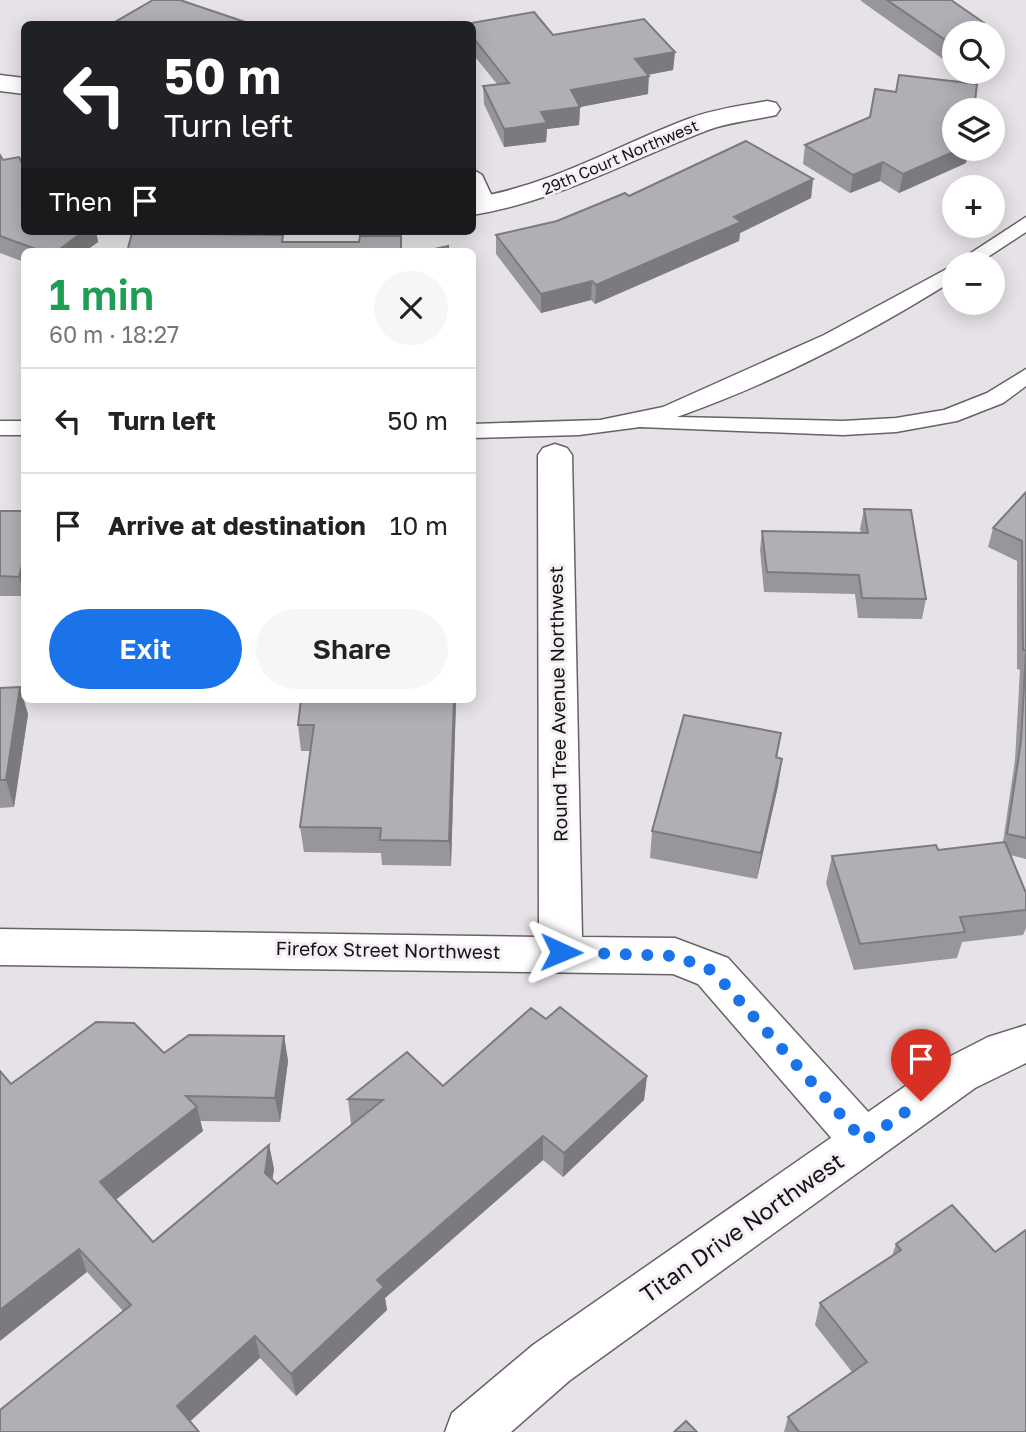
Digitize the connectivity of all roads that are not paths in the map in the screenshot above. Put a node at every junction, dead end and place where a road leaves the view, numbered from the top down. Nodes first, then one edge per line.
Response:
1 (0, 83) edge
2 (21, 86) edge
3 (767, 109) dead end
4 (479, 206) edge
5 (1026, 223) edge
6 (982, 252) edge
7 (942, 278) edge
8 (1026, 376) edge
9 (625, 422) junction
10 (0, 428) edge
11 (21, 428) edge
12 (476, 431) edge
13 (555, 455) dead end
14 (0, 947) edge
15 (561, 952) junction
16 (1026, 1044) edge
17 (864, 1141) junction
18 (471, 1432) edge

1 - 2 street
3 - 4 street, 29th Court Northwest
5 - 6 lane
7 - 9 lane
8 - 9 lane
9 - 12 lane
10 - 11 lane
13 - 15 street, Round Tree Avenue Northwest
14 - 15 street, Firefox Street Northwest
15 - 17 street, Firefox Street Northwest
16 - 17 street, Titan Drive Northwest
17 - 18 street, Titan Drive Northwest

